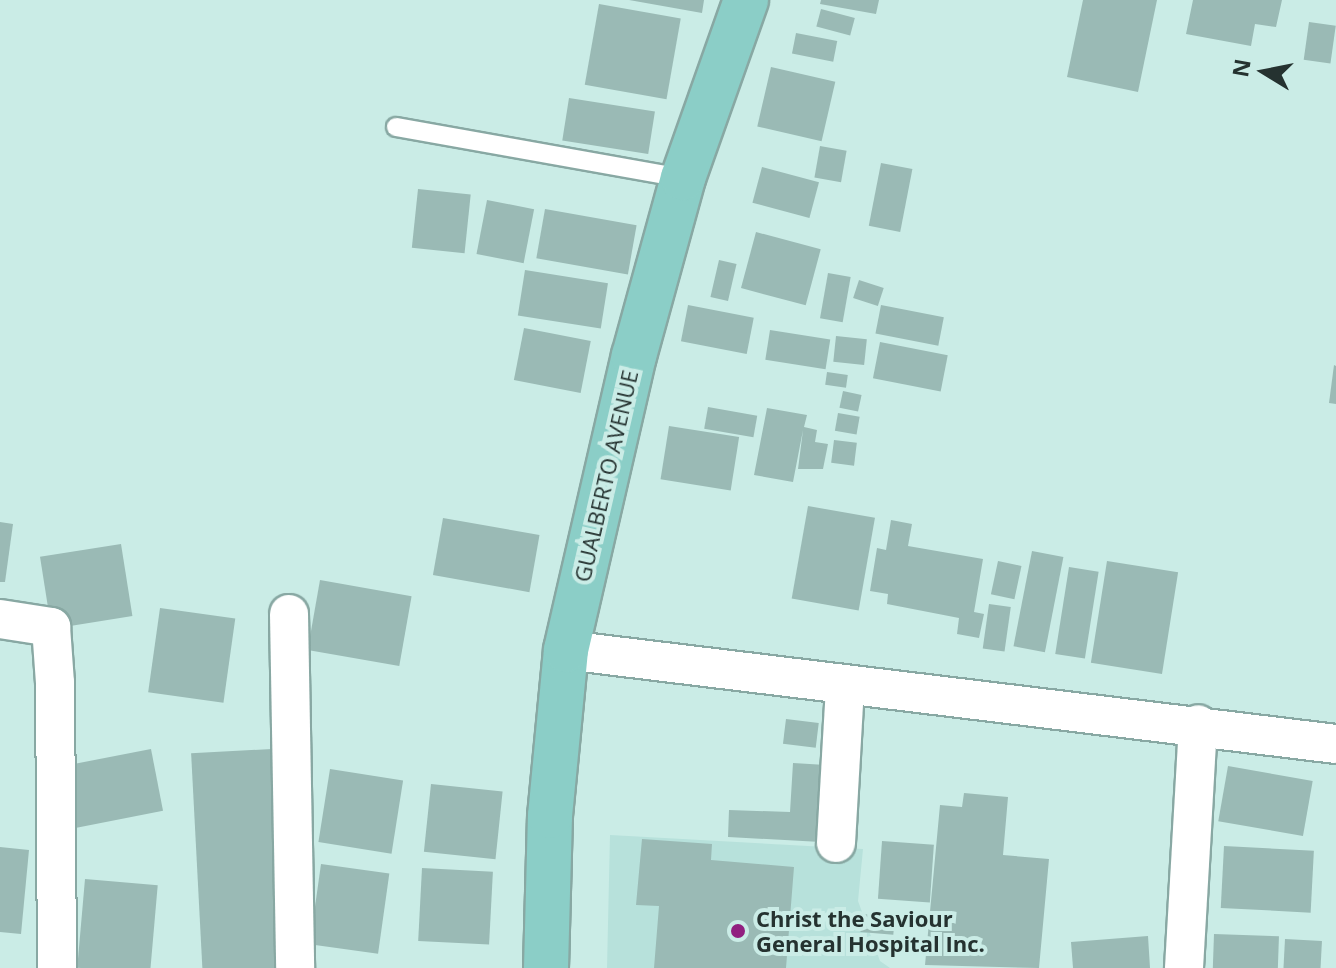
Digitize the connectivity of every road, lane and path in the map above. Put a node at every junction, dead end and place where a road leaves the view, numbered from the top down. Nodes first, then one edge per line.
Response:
1 (746, 0) edge
2 (396, 127) dead end
3 (683, 178) junction
4 (289, 614) dead end
5 (0, 619) edge
6 (566, 650) junction
7 (845, 686) junction
8 (1198, 724) junction
9 (1336, 744) edge
10 (836, 843) dead end
11 (57, 968) edge
12 (295, 968) edge
13 (546, 968) edge
14 (1184, 968) edge

1 - 3 main road, GUALBERTO AVENUE
2 - 3 lane
3 - 6 main road, GUALBERTO AVENUE
4 - 12 street
5 - 11 street
6 - 7 street
6 - 13 main road, GUALBERTO AVENUE
7 - 8 street
7 - 10 street
8 - 9 street
8 - 14 street

